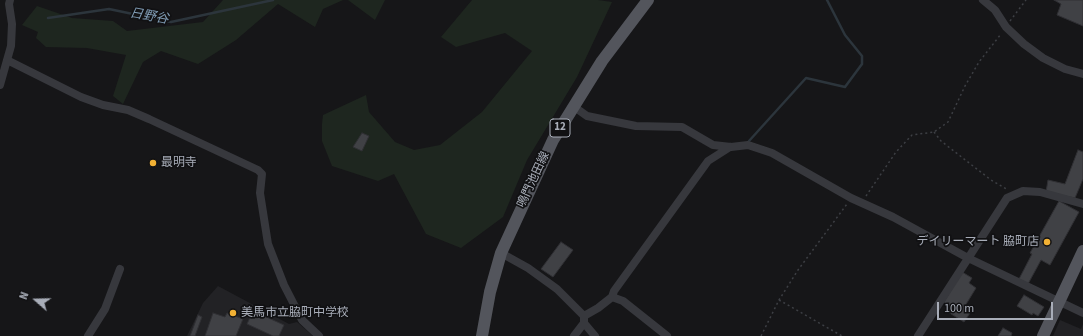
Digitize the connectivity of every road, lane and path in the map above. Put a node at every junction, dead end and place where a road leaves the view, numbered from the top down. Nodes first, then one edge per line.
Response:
1 (648, 0) edge
2 (983, 0) edge
3 (1026, 0) edge
4 (8, 1) edge
5 (1006, 27) junction
6 (7, 60) junction
7 (1083, 74) edge
8 (0, 85) edge
9 (573, 106) junction
10 (934, 132) junction
11 (731, 147) junction
12 (1014, 194) junction
13 (851, 198) junction
14 (861, 202) junction
15 (1083, 204) edge
16 (1083, 251) edge
17 (501, 253) junction
18 (968, 258) junction
19 (120, 269) dead end
20 (612, 297) junction
21 (779, 300) junction
22 (1059, 302) junction
23 (1083, 312) edge
24 (584, 320) junction
25 (88, 336) edge
26 (319, 336) edge
27 (482, 336) edge
28 (574, 336) edge
29 (595, 336) edge
30 (667, 336) edge
31 (761, 336) edge
32 (842, 336) edge
33 (918, 336) edge
34 (1043, 336) edge

1 - 9 main road, 鳴門池田線 / 12
2 - 5 street
3 - 5 path
4 - 6 street
5 - 7 street
5 - 10 path
6 - 8 street
6 - 26 street
9 - 11 street
9 - 17 main road, 鳴門池田線 / 12
10 - 12 path
10 - 14 path
11 - 13 street
11 - 20 street
12 - 15 street
12 - 18 street
13 - 14 street
13 - 21 path
14 - 18 street
16 - 22 main road
17 - 24 street
17 - 27 main road, 鳴門池田線 / 12
18 - 22 street
18 - 33 street
19 - 25 street
20 - 24 street
20 - 30 street
21 - 31 path
21 - 32 path
22 - 23 street
22 - 34 main road
24 - 28 street
24 - 29 street

